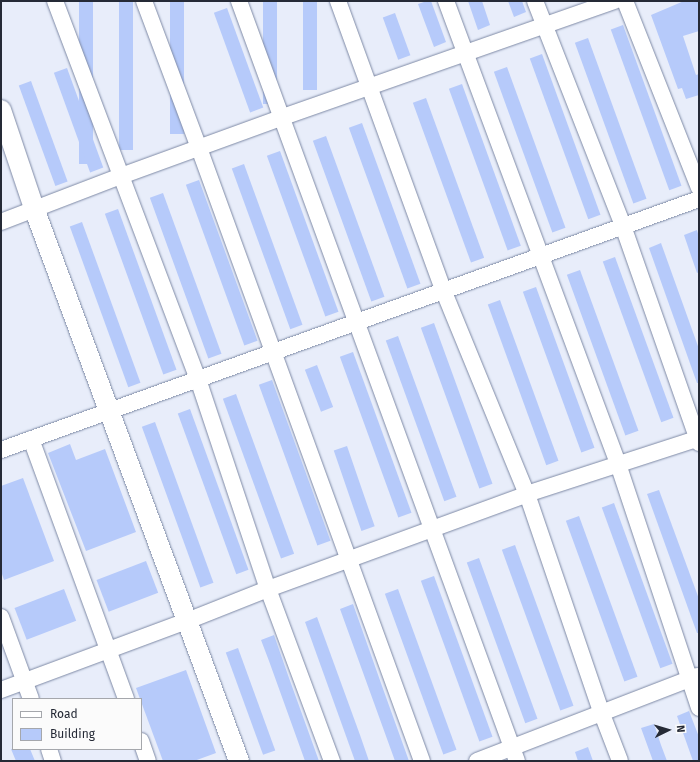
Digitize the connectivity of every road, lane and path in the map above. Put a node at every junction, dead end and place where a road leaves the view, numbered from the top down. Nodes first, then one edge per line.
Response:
1 (55, 1) edge
2 (144, 1) edge
3 (239, 1) edge
4 (338, 1) edge
5 (446, 1) edge
6 (535, 1) edge
7 (615, 1) edge
8 (626, 1) edge
9 (544, 25) junction
10 (465, 53) junction
11 (370, 86) junction
12 (1, 110) edge
13 (283, 117) junction
14 (199, 148) junction
15 (121, 176) junction
16 (699, 188) edge
17 (699, 199) edge
18 (35, 210) junction
19 (1, 222) edge
20 (623, 226) junction
21 (539, 256) junction
22 (444, 292) junction
23 (357, 322) junction
24 (273, 353) junction
25 (198, 379) junction
26 (110, 411) junction
27 (31, 439) junction
28 (698, 440) edge
29 (1, 450) edge
30 (618, 464) junction
31 (527, 494) junction
32 (432, 529) junction
33 (350, 560) junction
34 (268, 589) junction
35 (1, 618) edge
36 (187, 621) junction
37 (108, 650) junction
38 (694, 677) edge
39 (24, 681) junction
40 (1, 690) edge
41 (31, 698) edge
42 (126, 698) edge
43 (699, 708) edge
44 (602, 714) junction
45 (142, 744) edge
46 (49, 750) edge
47 (514, 755) edge
48 (53, 761) edge
49 (148, 761) edge
50 (240, 761) edge
51 (332, 761) edge
52 (422, 761) edge
53 (477, 761) edge
54 (620, 761) edge

1 - 15 street
2 - 14 street
3 - 13 street
4 - 11 street
5 - 10 street
6 - 9 street
7 - 9 street
8 - 16 street
9 - 10 street
9 - 20 street
10 - 11 street
10 - 21 street
11 - 13 street
11 - 22 street
12 - 18 street
13 - 14 street
13 - 23 street
14 - 15 street
14 - 24 street
15 - 18 street
15 - 25 street
17 - 20 street
18 - 19 street
18 - 26 street
20 - 21 street
20 - 28 street
21 - 22 street
21 - 30 street
22 - 23 street
22 - 31 street
23 - 24 street
23 - 32 street
24 - 25 street
24 - 33 street
25 - 26 street
25 - 34 street
26 - 27 street
26 - 36 street
27 - 29 street
27 - 37 street
28 - 30 street
30 - 31 street
30 - 38 street
31 - 32 street
31 - 44 street
32 - 33 street
32 - 47 street
33 - 34 street
33 - 52 street
34 - 36 street
34 - 51 street
35 - 39 street
36 - 37 street
36 - 50 street
37 - 39 street
37 - 42 street
38 - 43 street
38 - 44 street
39 - 40 street
39 - 41 street
44 - 47 street
44 - 54 street
45 - 49 street
46 - 48 street
47 - 53 street

